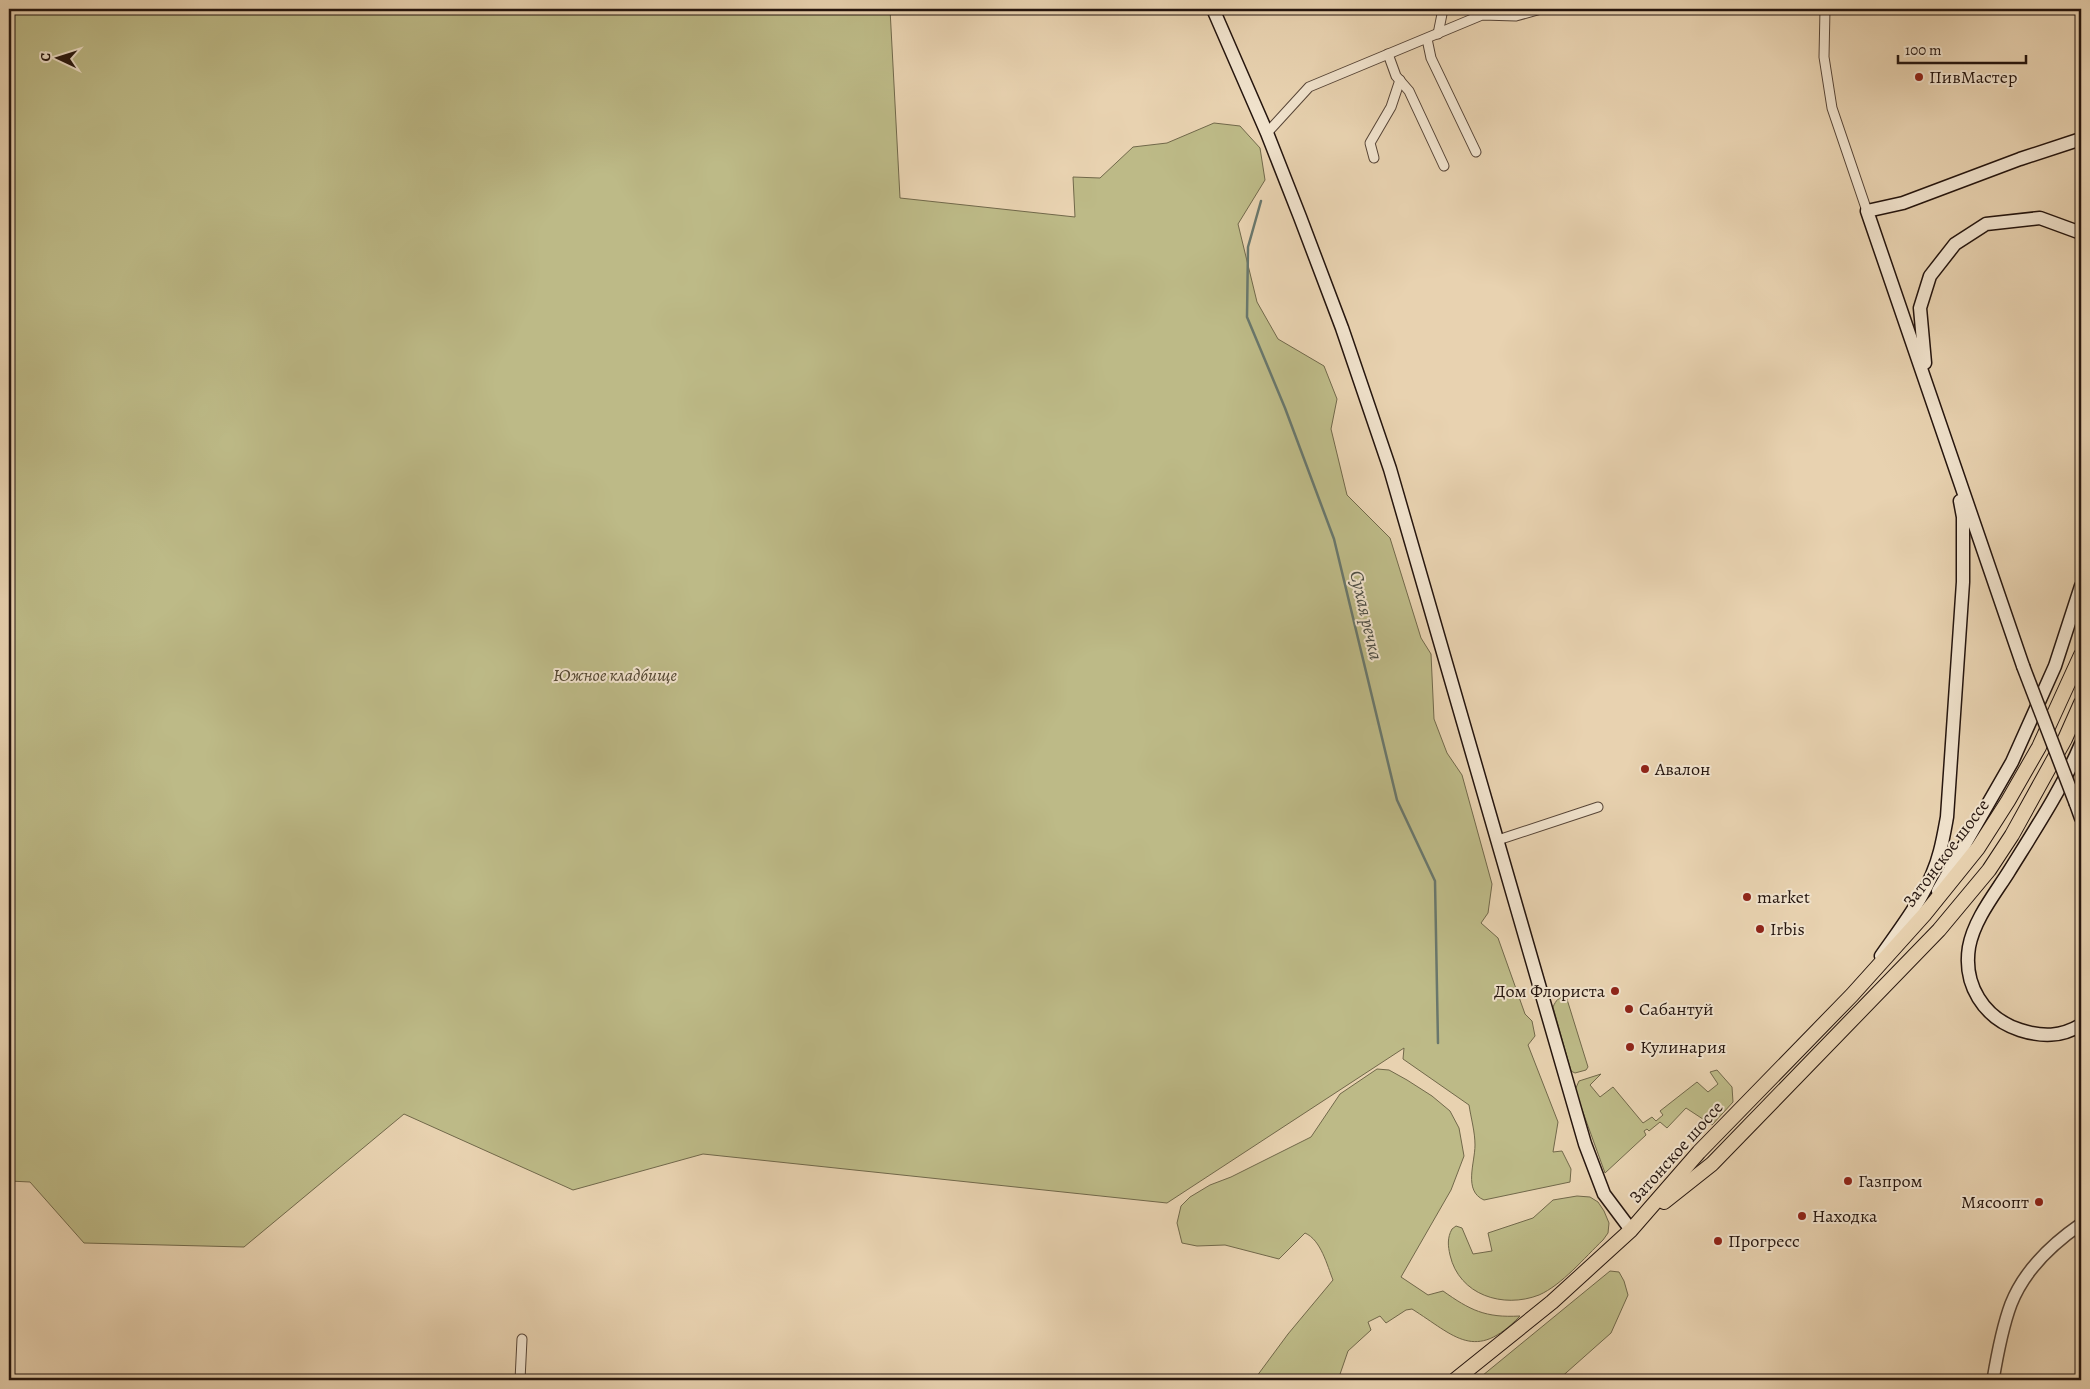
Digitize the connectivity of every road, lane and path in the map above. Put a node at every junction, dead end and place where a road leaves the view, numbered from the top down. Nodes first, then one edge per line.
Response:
1 (1213, 9) edge
2 (1443, 9) edge
3 (1542, 9) edge
4 (1825, 9) edge
5 (1438, 34) junction
6 (1427, 39) junction
7 (1388, 54) junction
8 (1400, 80) junction
9 (1267, 133) junction
10 (2081, 139) edge
11 (1476, 152) dead end
12 (1374, 158) dead end
13 (1444, 166) dead end
14 (1867, 211) junction
15 (2081, 233) edge
16 (1928, 390) junction
17 (1953, 462) junction
18 (2081, 586) edge
19 (2081, 654) edge
20 (2081, 703) edge
21 (2081, 744) edge
22 (1598, 806) dead end
23 (2081, 818) edge
24 (1498, 840) junction
25 (1924, 915) junction
26 (1856, 990) junction
27 (2081, 1025) edge
28 (2081, 1224) edge
29 (1635, 1226) junction
30 (522, 1339) dead end
31 (520, 1380) edge
32 (1454, 1380) edge
33 (1993, 1380) edge

1 - 9 main road
2 - 5 street
3 - 5 street
4 - 14 street
5 - 6 street
6 - 7 street
6 - 11 street
7 - 8 street
7 - 9 street
8 - 12 street
8 - 13 street
9 - 24 main road
10 - 14 main road
14 - 16 main road
15 - 16 main road
16 - 17 main road
17 - 23 main road, bridge
17 - 26 main road
18 - 25 main road
19 - 25 main road, Затонское шоссе
20 - 29 main road, Затонское шоссе
21 - 27 main road
22 - 24 street
24 - 29 main road
25 - 26 main road, Затонское шоссе
26 - 29 main road, Затонское шоссе
28 - 33 street
29 - 32 main road
30 - 31 street

